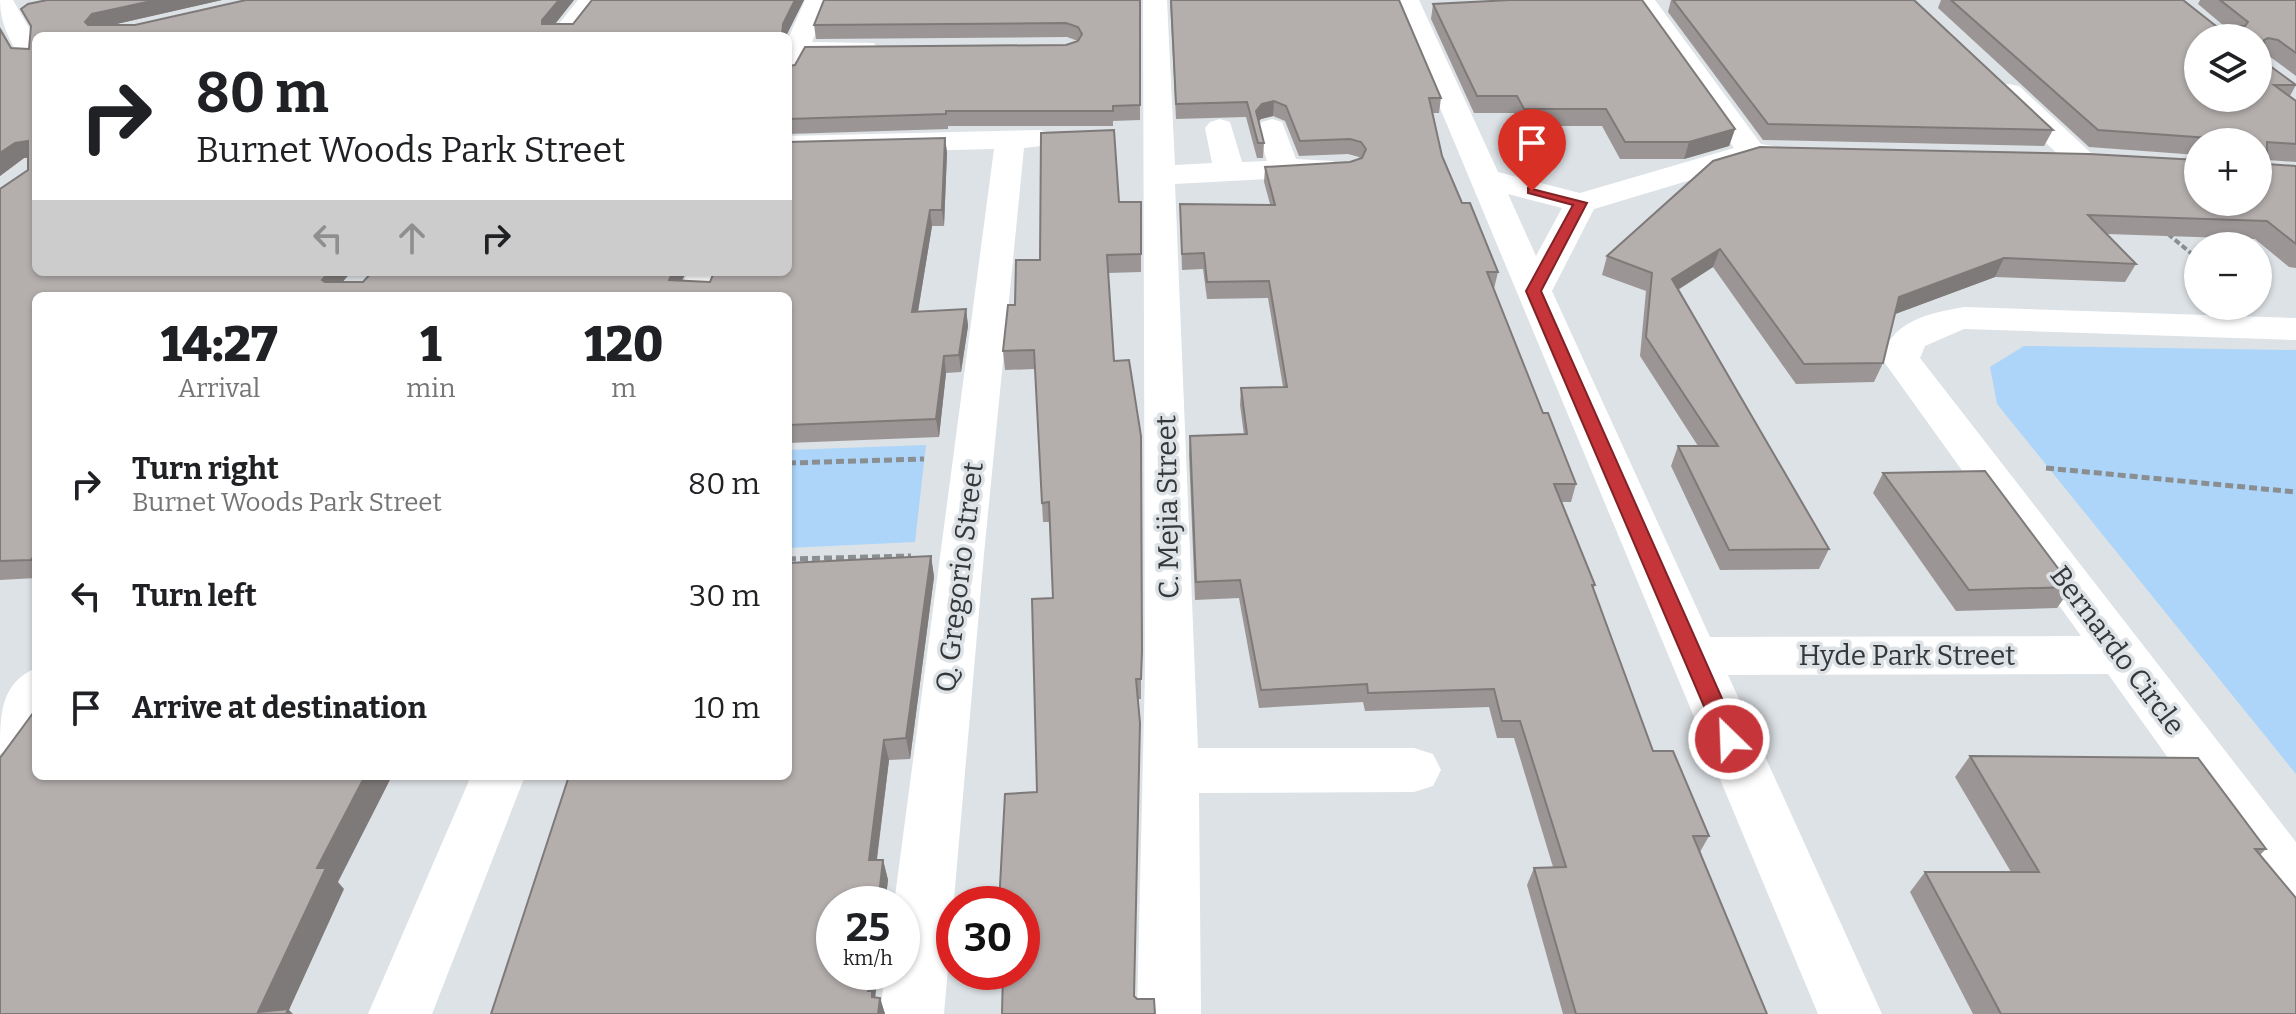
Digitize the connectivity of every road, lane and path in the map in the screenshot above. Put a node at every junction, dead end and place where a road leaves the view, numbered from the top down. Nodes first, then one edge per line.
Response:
1 (1, 0) edge
2 (591, 0) edge
3 (817, 0) edge
4 (1155, 0) edge
5 (1643, 0) edge
6 (1419, 5) edge
7 (565, 32) edge
8 (892, 49) edge
9 (26, 55) edge
10 (792, 60) edge
11 (1990, 74) edge
12 (1220, 128) edge
13 (1272, 128) edge
14 (1067, 138) edge
15 (1010, 140) junction
16 (792, 145) edge
17 (1752, 152) junction
18 (1799, 153) edge
19 (2033, 158) edge
20 (1347, 166) edge
21 (1284, 168) junction
22 (1229, 171) junction
23 (1161, 175) junction
24 (1484, 178) junction
25 (1581, 203) junction
26 (2163, 229) edge
27 (2184, 247) edge
28 (1534, 291) junction
29 (2296, 329) edge
30 (973, 458) junction
31 (1977, 461) junction
32 (792, 463) edge
33 (2296, 492) edge
34 (961, 554) junction
35 (792, 559) edge
36 (2121, 655) junction
37 (1693, 656) junction
38 (32, 693) edge
39 (0, 733) edge
40 (1414, 770) dead end
41 (1171, 771) junction
42 (496, 780) edge
43 (2296, 888) edge
44 (400, 1014) edge
45 (912, 1014) edge
46 (1169, 1014) edge
47 (1850, 1014) edge

1 - 9 street
2 - 7 street
3 - 10 street
4 - 23 street, C. Mejia Street
5 - 17 street
6 - 24 street
8 - 10 street
11 - 19 street
12 - 22 street
13 - 21 street
14 - 15 street
15 - 16 street
15 - 30 street, Q. Gregorio Street
17 - 18 street
17 - 25 street
20 - 21 street
21 - 22 street
22 - 23 street
23 - 41 street, C. Mejia Street
24 - 25 street
24 - 28 street
25 - 28 street
26 - 27 path
28 - 37 street
29 - 31 street, Bernardo Circle
30 - 32 path
30 - 34 street, Q. Gregorio Street
31 - 33 path
31 - 36 street, Bernardo Circle
34 - 35 path
34 - 45 street, Q. Gregorio Street
36 - 37 street, Hyde Park Street
36 - 43 street, Bernardo Circle
37 - 47 street
38 - 39 street
40 - 41 street
41 - 46 street, C. Mejia Street
42 - 44 street

